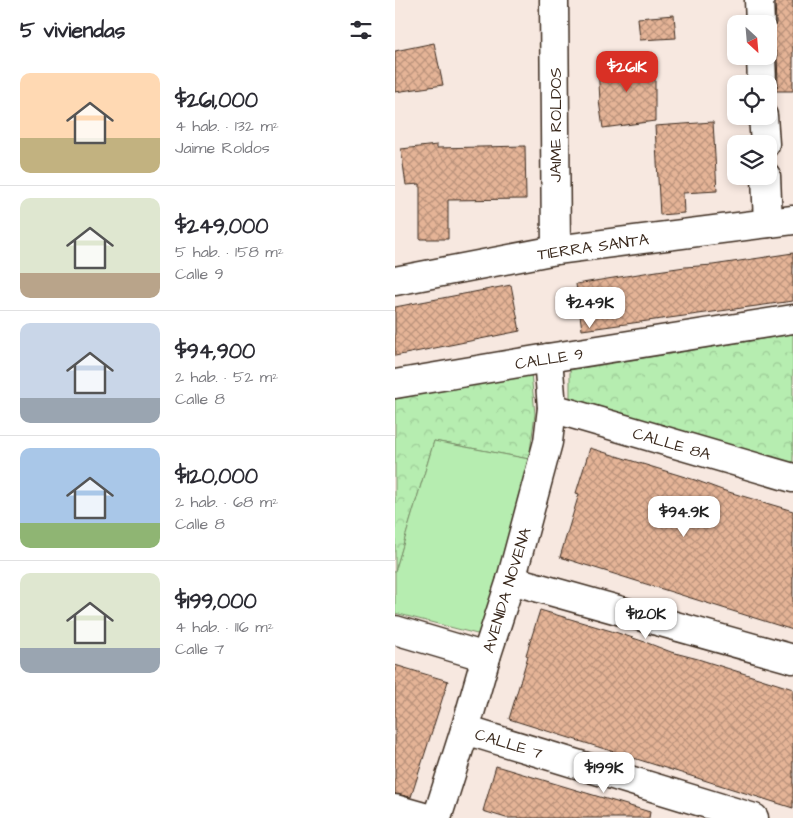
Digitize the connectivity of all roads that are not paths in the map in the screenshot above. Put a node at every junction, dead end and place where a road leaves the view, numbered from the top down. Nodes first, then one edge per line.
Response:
1 (554, 0) edge
2 (759, 0) edge
3 (760, 15) edge
4 (769, 185) edge
5 (781, 222) edge
6 (556, 250) junction
7 (395, 281) edge
8 (793, 319) edge
9 (548, 358) junction
10 (395, 384) edge
11 (552, 408) junction
12 (793, 478) edge
13 (511, 580) junction
14 (395, 630) edge
15 (486, 657) junction
16 (793, 659) edge
17 (465, 730) junction
18 (395, 808) edge
19 (427, 818) edge
20 (437, 818) edge
21 (754, 818) edge

1 - 6 street, JAIME ROLDOS
2 - 3 street
4 - 5 street
5 - 6 street, TIERRA SANTA
6 - 7 street, TIERRA SANTA
8 - 9 street, CALLE 9
9 - 10 street, CALLE 9
9 - 11 street, AVENIDA NOVENA
11 - 12 street, CALLE 8A
11 - 13 street, AVENIDA NOVENA
13 - 15 street, AVENIDA NOVENA
13 - 16 street
14 - 15 street
15 - 17 street, AVENIDA NOVENA
17 - 20 street, AVENIDA NOVENA
17 - 21 street, CALLE 7
18 - 19 street

